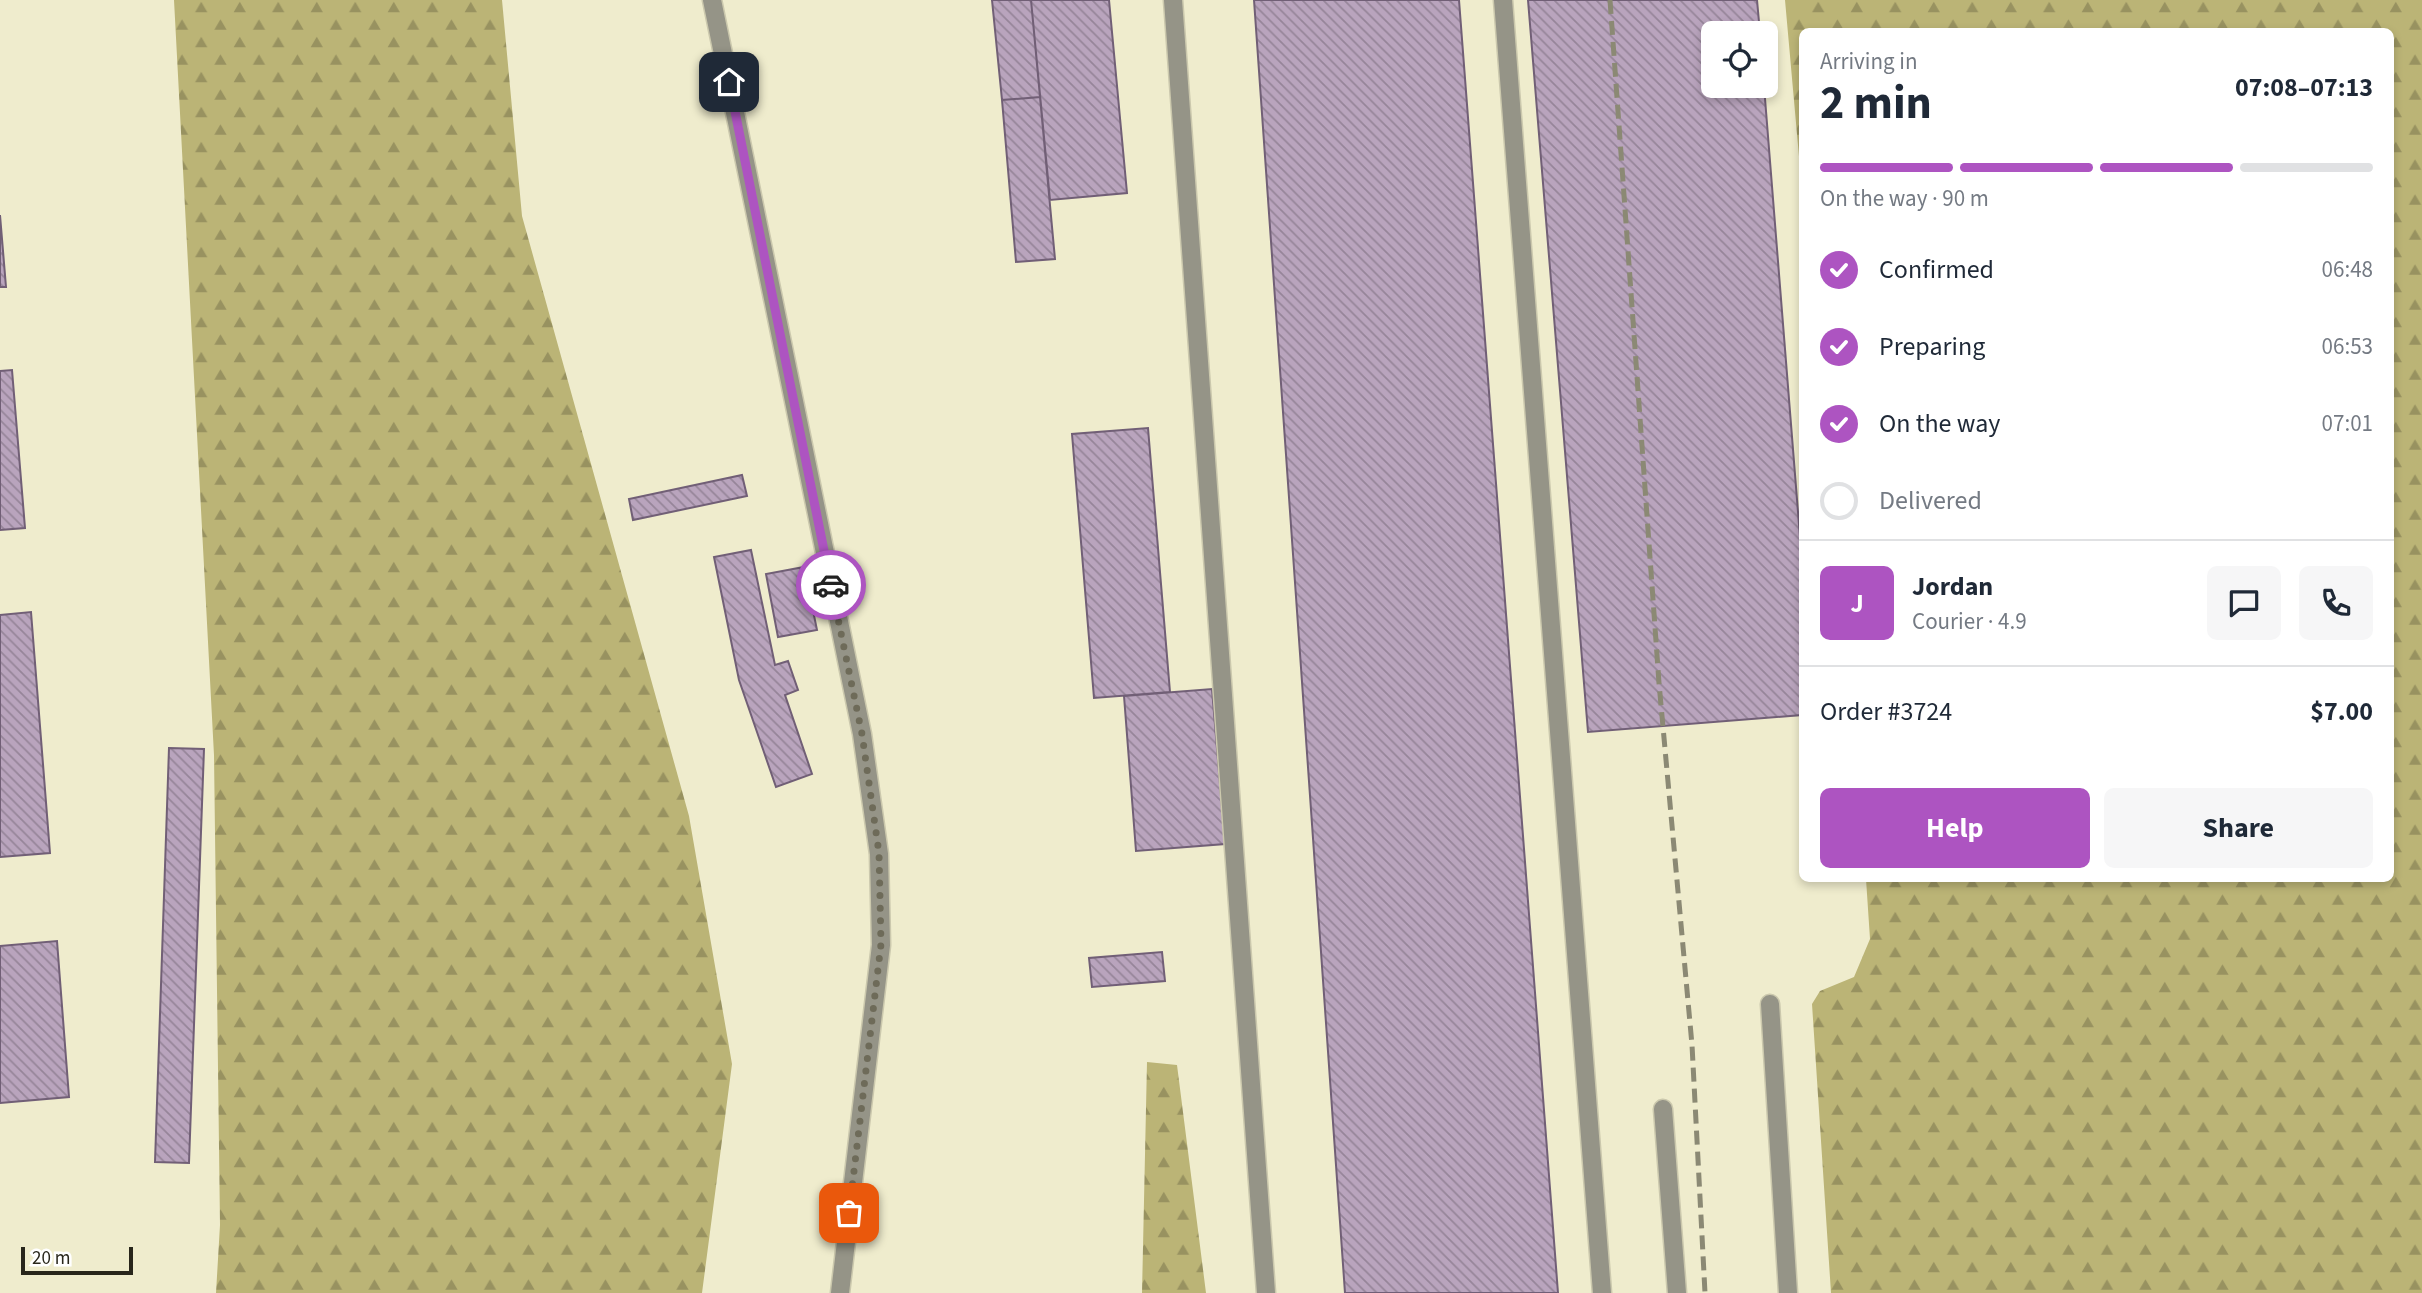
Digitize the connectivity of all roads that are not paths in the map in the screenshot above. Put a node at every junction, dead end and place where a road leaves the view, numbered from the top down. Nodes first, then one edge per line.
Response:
1 (712, 0) edge
2 (1173, 0) edge
3 (1503, 0) edge
4 (1770, 1004) dead end
5 (1664, 1109) dead end
6 (839, 1293) edge
7 (1266, 1293) edge
8 (1602, 1293) edge
9 (1677, 1293) edge
10 (1788, 1293) edge

1 - 6 street
2 - 7 street
3 - 8 street
4 - 10 street
5 - 9 street

